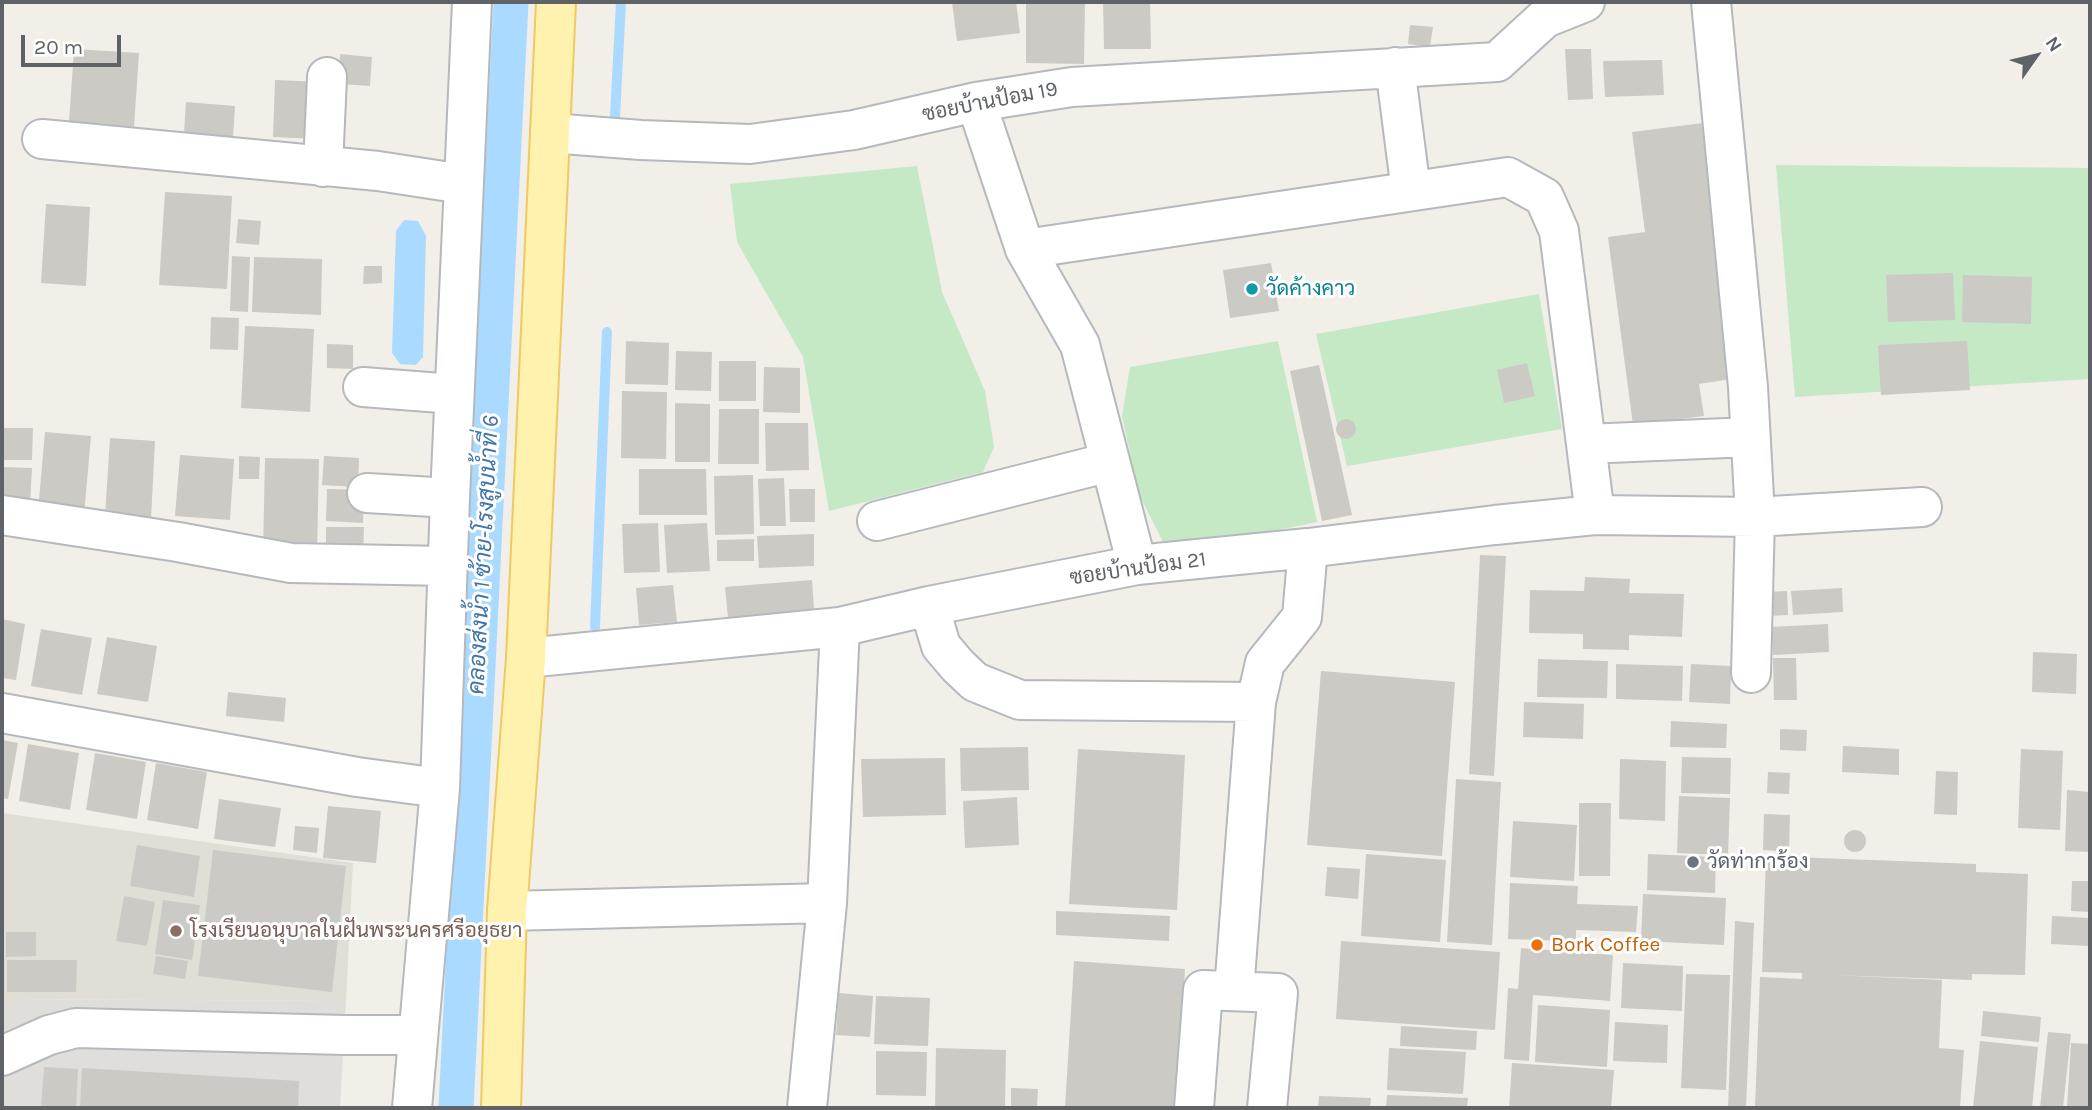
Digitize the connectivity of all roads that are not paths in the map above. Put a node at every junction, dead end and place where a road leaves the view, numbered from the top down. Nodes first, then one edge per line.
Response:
1 (472, 2) edge
2 (556, 2) edge
3 (1585, 2) edge
4 (1711, 2) edge
5 (1395, 67) junction
6 (327, 77) dead end
7 (976, 102) junction
8 (550, 133) junction
9 (42, 139) dead end
10 (323, 167) junction
11 (463, 184) junction
12 (1411, 191) junction
13 (1025, 249) junction
14 (363, 387) dead end
15 (454, 394) junction
16 (1750, 437) junction
17 (1586, 444) junction
18 (1110, 462) junction
19 (367, 493) dead end
20 (450, 498) junction
21 (1922, 507) dead end
22 (2, 515) edge
23 (1595, 515) junction
24 (1755, 517) junction
25 (877, 520) dead end
26 (1308, 548) junction
27 (1137, 565) junction
28 (447, 566) junction
29 (929, 606) junction
30 (840, 628) junction
31 (526, 658) junction
32 (1751, 673) dead end
33 (1256, 702) junction
34 (2, 713) edge
35 (440, 788) junction
36 (827, 903) junction
37 (507, 911) junction
38 (1234, 991) junction
39 (418, 1035) junction
40 (2, 1056) edge
41 (412, 1108) edge
42 (501, 1108) edge
43 (807, 1108) edge
44 (1194, 1108) edge
45 (1267, 1108) edge

1 - 11 street
2 - 8 main road
3 - 5 street, ซอยบ้านป้อม 19
4 - 16 street
5 - 7 street, ซอยบ้านป้อม 19
5 - 12 street
6 - 10 street
7 - 8 street, ซอยบ้านป้อม 19
7 - 13 street
8 - 31 main road
9 - 10 street
10 - 11 street
11 - 15 street
12 - 13 street
12 - 17 street
13 - 18 street
14 - 15 street
15 - 20 street
16 - 17 street
16 - 24 street
17 - 23 street
18 - 25 street
18 - 27 street
19 - 20 street
20 - 28 street
21 - 24 street, ซอยบ้านป้อม 21
22 - 28 street
23 - 24 street, ซอยบ้านป้อม 21
23 - 26 street, ซอยบ้านป้อม 21
24 - 32 street
26 - 27 street, ซอยบ้านป้อม 21
26 - 33 street
27 - 29 street, ซอยบ้านป้อม 21
28 - 35 street
29 - 30 street, ซอยบ้านป้อม 21
29 - 33 street
30 - 31 street, ซอยบ้านป้อม 21
30 - 36 street
31 - 37 main road
33 - 38 street
34 - 35 street
35 - 39 street
36 - 37 street
36 - 43 street
37 - 42 main road
38 - 44 street
38 - 45 street
39 - 40 street
39 - 41 street

